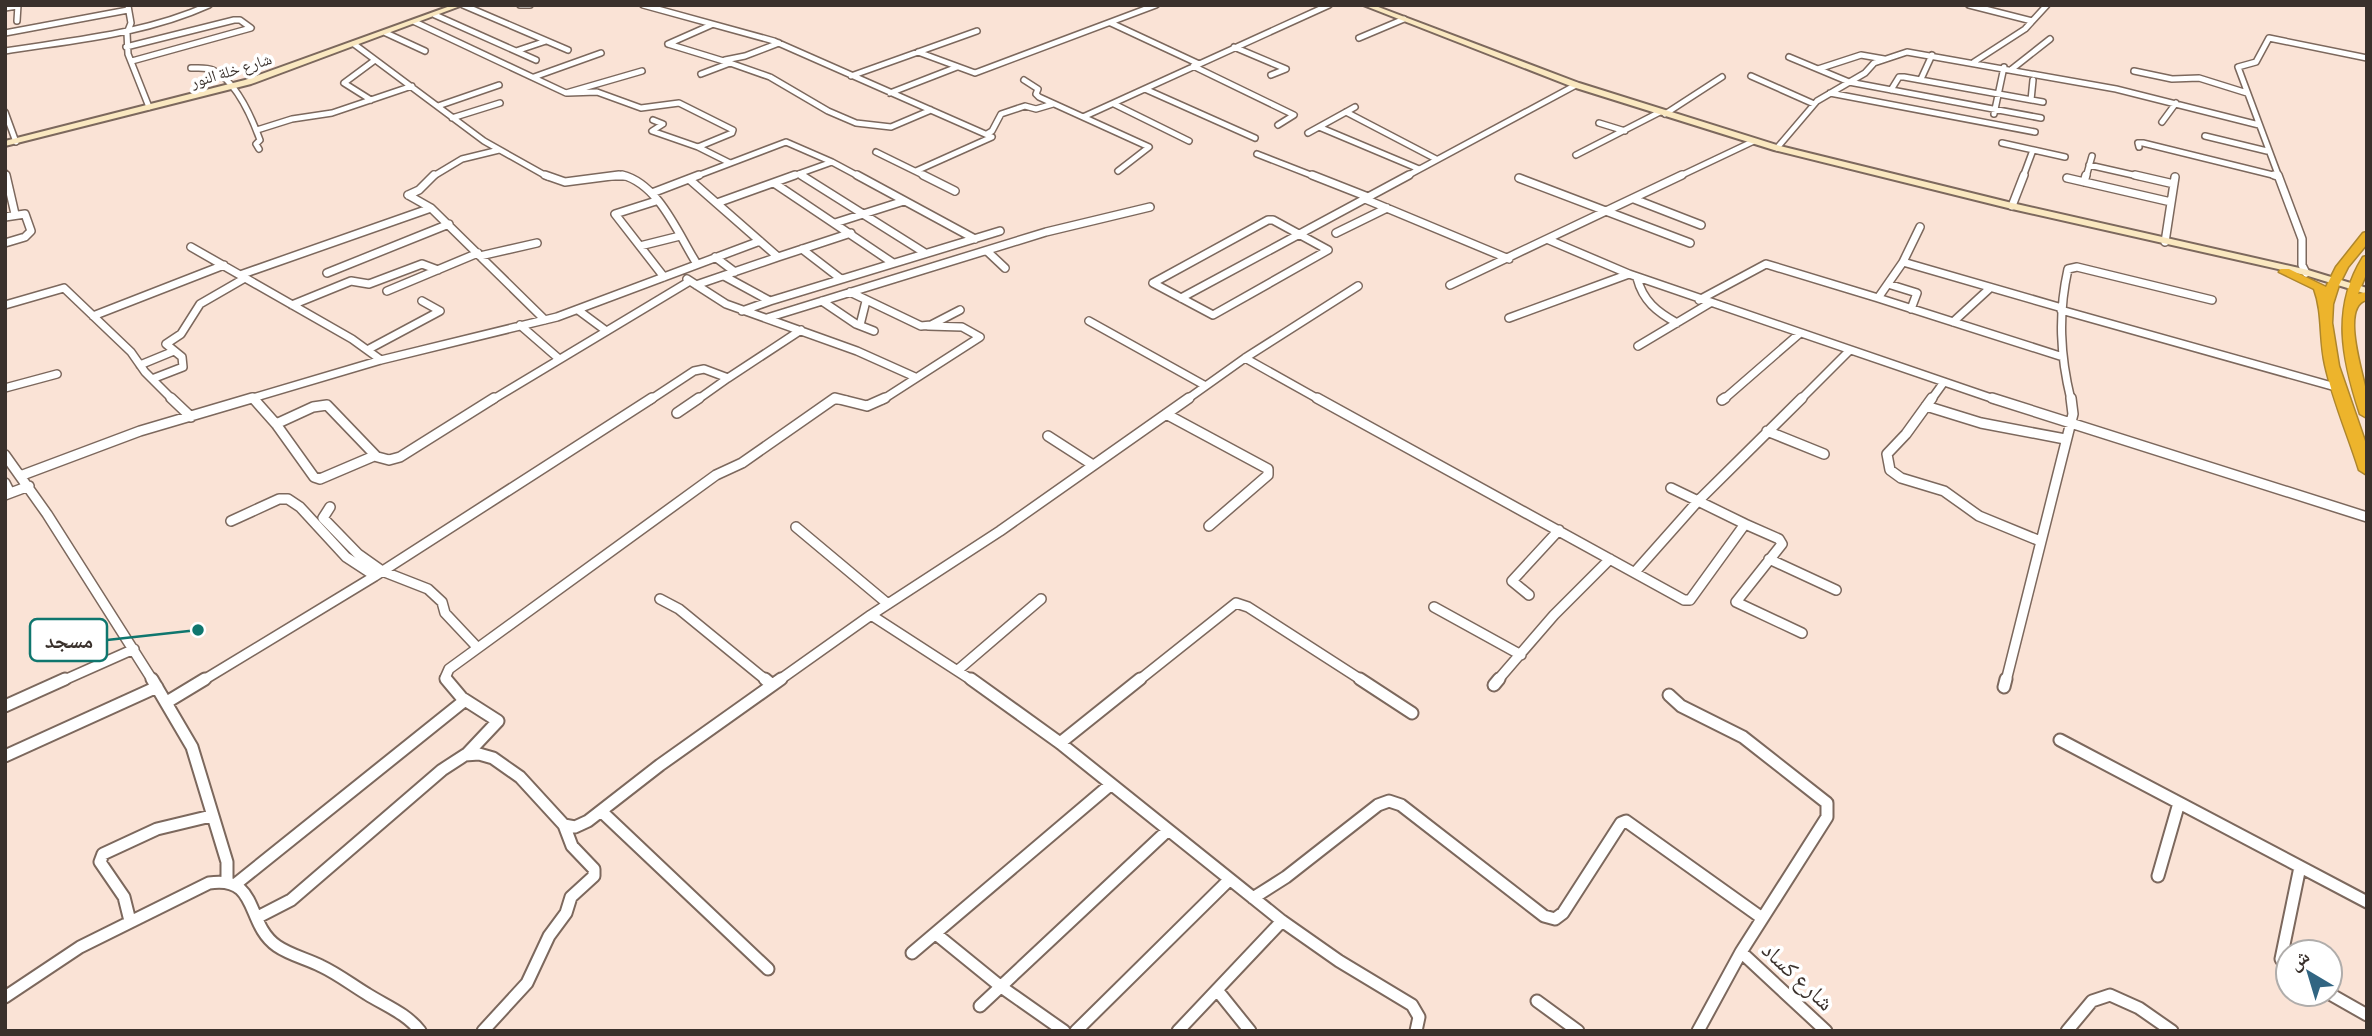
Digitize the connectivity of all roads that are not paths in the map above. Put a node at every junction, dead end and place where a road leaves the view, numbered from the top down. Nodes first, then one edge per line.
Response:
1 (209, 5) edge
2 (461, 5) edge
3 (520, 5) edge
4 (530, 5) edge
5 (643, 5) edge
6 (1156, 5) edge
7 (1329, 5) edge
8 (1366, 5) edge
9 (1969, 5) edge
10 (17, 6) edge
11 (2045, 6) edge
12 (5, 8) edge
13 (128, 8) edge
14 (435, 15) junction
15 (1404, 19) junction
16 (17, 20) dead end
17 (2032, 21) junction
18 (415, 22) junction
19 (1111, 23) junction
20 (712, 25) junction
21 (128, 29) junction
22 (977, 31) dead end
23 (5, 33) edge
24 (386, 33) junction
25 (1359, 38) dead end
26 (2050, 39) dead end
27 (546, 41) junction
28 (779, 43) junction
29 (355, 44) junction
30 (126, 47) junction
31 (1234, 47) junction
32 (568, 50) dead end
33 (5, 51) edge
34 (425, 51) dead end
35 (516, 51) junction
36 (918, 52) junction
37 (601, 53) dead end
38 (1931, 55) junction
39 (1788, 57) dead end
40 (2367, 58) edge
41 (1884, 59) junction
42 (375, 60) junction
43 (536, 60) dead end
44 (132, 61) junction
45 (726, 61) junction
46 (1974, 62) junction
47 (1196, 65) junction
48 (957, 67) junction
49 (191, 68) dead end
50 (2004, 68) junction
51 (1818, 69) junction
52 (2012, 69) junction
53 (642, 71) dead end
54 (2134, 71) dead end
55 (701, 74) dead end
56 (1272, 75) dead end
57 (1751, 75) dead end
58 (534, 76) junction
59 (851, 76) junction
60 (1722, 77) dead end
61 (1921, 79) junction
62 (1024, 80) dead end
63 (2033, 80) dead end
64 (1849, 82) junction
65 (499, 85) dead end
66 (1576, 85) junction
67 (412, 86) junction
68 (230, 87) junction
69 (1146, 89) junction
70 (1891, 90) junction
71 (568, 93) junction
72 (890, 93) junction
73 (1829, 93) junction
74 (2247, 93) junction
75 (1998, 94) junction
76 (371, 100) junction
77 (2031, 100) junction
78 (2043, 102) dead end
79 (500, 103) dead end
80 (2176, 103) junction
81 (1053, 104) junction
82 (1114, 104) junction
83 (1814, 104) junction
84 (438, 106) junction
85 (149, 107) junction
86 (1355, 107) dead end
87 (931, 110) junction
88 (1995, 110) junction
89 (5, 112) edge
90 (1346, 112) junction
91 (1662, 113) junction
92 (1083, 117) junction
93 (452, 118) junction
94 (2040, 118) dead end
95 (653, 120) dead end
96 (2162, 122) dead end
97 (1598, 123) dead end
98 (1992, 124) junction
99 (1278, 125) dead end
100 (2259, 125) junction
101 (1320, 127) junction
102 (257, 130) junction
103 (1625, 131) junction
104 (2035, 132) dead end
105 (1308, 133) dead end
106 (986, 134) junction
107 (2205, 136) dead end
108 (1255, 138) dead end
109 (1189, 141) dead end
110 (1754, 141) junction
111 (16, 142) junction
112 (2002, 143) dead end
113 (5, 144) edge
114 (698, 147) junction
115 (2139, 147) dead end
116 (1777, 148) junction
117 (259, 149) dead end
118 (499, 150) junction
119 (2033, 150) junction
120 (2267, 151) junction
121 (876, 152) dead end
122 (1257, 154) dead end
123 (1576, 155) dead end
124 (2092, 156) dead end
125 (2065, 157) dead end
126 (1436, 159) junction
127 (832, 162) junction
128 (730, 163) junction
129 (2089, 164) junction
130 (1419, 169) junction
131 (916, 171) junction
132 (1118, 171) dead end
133 (5, 173) edge
134 (799, 174) junction
135 (2277, 176) junction
136 (1519, 178) dead end
137 (2067, 178) dead end
138 (689, 179) junction
139 (2084, 182) junction
140 (774, 183) junction
141 (955, 191) dead end
142 (652, 193) junction
143 (8, 196) edge
144 (1366, 198) junction
145 (1634, 199) junction
146 (656, 201) junction
147 (904, 201) junction
148 (2171, 202) junction
149 (717, 203) junction
150 (2012, 206) junction
151 (1150, 207) dead end
152 (431, 208) junction
153 (1387, 208) junction
154 (1609, 211) junction
155 (862, 213) junction
156 (15, 214) junction
157 (5, 216) edge
158 (835, 223) junction
159 (449, 224) junction
160 (1701, 225) dead end
161 (1920, 227) dead end
162 (1000, 231) dead end
163 (851, 233) junction
164 (1336, 233) dead end
165 (1298, 234) junction
166 (680, 236) junction
167 (2367, 236) edge
168 (975, 239) junction
169 (1549, 240) junction
170 (760, 241) junction
171 (2165, 242) junction
172 (5, 243) edge
173 (537, 243) dead end
174 (1689, 243) dead end
175 (640, 246) junction
176 (191, 247) dead end
177 (802, 249) junction
178 (986, 251) junction
179 (925, 253) junction
180 (479, 254) junction
181 (715, 257) junction
182 (778, 257) junction
183 (1509, 258) junction
184 (2367, 260) edge
185 (1903, 262) junction
186 (892, 263) junction
187 (697, 264) junction
188 (224, 265) junction
189 (1005, 268) dead end
190 (2305, 269) junction
191 (438, 270) junction
192 (2283, 270) junction
193 (401, 272) junction
194 (677, 272) junction
195 (735, 272) junction
196 (327, 273) dead end
197 (2358, 273) junction
198 (243, 276) junction
199 (724, 276) junction
200 (1633, 276) junction
201 (664, 277) junction
202 (2336, 278) junction
203 (841, 279) junction
204 (412, 281) junction
205 (693, 283) junction
206 (1888, 284) junction
207 (1450, 285) dead end
208 (1358, 286) dead end
209 (1990, 288) junction
210 (2351, 288) junction
211 (387, 291) dead end
212 (850, 292) junction
213 (2367, 292) edge
214 (1181, 298) junction
215 (1878, 298) junction
216 (1699, 299) junction
217 (866, 300) junction
218 (2212, 300) dead end
219 (422, 301) dead end
220 (770, 301) junction
221 (822, 301) junction
222 (1710, 303) junction
223 (5, 305) edge
224 (292, 305) junction
225 (2326, 305) junction
226 (1911, 309) junction
227 (2062, 309) junction
228 (578, 310) junction
229 (960, 310) dead end
230 (2347, 310) junction
231 (742, 311) junction
232 (93, 316) junction
233 (767, 318) junction
234 (1509, 318) dead end
235 (545, 320) junction
236 (1089, 321) dead end
237 (1953, 322) junction
238 (1677, 323) junction
239 (520, 325) junction
240 (860, 326) junction
241 (928, 326) junction
242 (606, 330) junction
243 (801, 330) junction
244 (874, 331) dead end
245 (1799, 334) junction
246 (1638, 346) dead end
247 (369, 349) junction
248 (174, 351) junction
249 (1849, 351) junction
250 (2063, 357) junction
251 (558, 358) junction
252 (1245, 358) junction
253 (381, 360) junction
254 (140, 365) junction
255 (57, 374) dead end
256 (915, 377) junction
257 (727, 378) junction
258 (152, 379) junction
259 (1944, 382) junction
260 (1204, 386) junction
261 (5, 388) edge
262 (2340, 388) junction
263 (253, 398) junction
264 (1722, 400) dead end
265 (1926, 406) junction
266 (677, 413) dead end
267 (2367, 413) edge
268 (1166, 414) junction
269 (191, 417) junction
270 (276, 424) junction
271 (2069, 424) junction
272 (2360, 428) edge
273 (1767, 431) junction
274 (1048, 436) dead end
275 (2065, 439) junction
276 (1824, 454) dead end
277 (5, 455) edge
278 (376, 456) junction
279 (1093, 465) junction
280 (2367, 470) edge
281 (20, 476) junction
282 (5, 483) edge
283 (29, 486) junction
284 (1671, 488) dead end
285 (8, 494) edge
286 (1698, 501) junction
287 (330, 507) dead end
288 (2367, 517) edge
289 (231, 521) dead end
290 (1745, 524) junction
291 (1209, 526) dead end
292 (796, 527) dead end
293 (1559, 530) junction
294 (2040, 541) junction
295 (1610, 559) junction
296 (1769, 559) junction
297 (1634, 572) junction
298 (379, 573) junction
299 (1836, 590) dead end
300 (1529, 595) dead end
301 (660, 599) dead end
302 (1041, 599) dead end
303 (888, 604) junction
304 (1434, 607) dead end
305 (871, 615) junction
306 (1802, 633) dead end
307 (477, 647) junction
308 (134, 649) junction
309 (1521, 655) junction
310 (958, 670) junction
311 (772, 685) junction
312 (1494, 685) dead end
313 (157, 687) junction
314 (2004, 687) dead end
315 (1669, 695) dead end
316 (464, 701) junction
317 (167, 702) junction
318 (5, 706) edge
319 (1412, 713) dead end
320 (2060, 740) dead end
321 (1060, 743) junction
322 (8, 753) edge
323 (466, 755) junction
324 (1110, 785) junction
325 (2179, 803) junction
326 (601, 810) junction
327 (211, 816) junction
328 (564, 825) junction
329 (1167, 831) junction
330 (2300, 867) junction
331 (2158, 876) dead end
332 (1229, 880) junction
333 (232, 881) junction
334 (1253, 898) junction
335 (2367, 902) edge
336 (258, 917) junction
337 (1762, 918) junction
338 (131, 921) junction
339 (1282, 921) junction
340 (936, 934) junction
341 (2285, 938) edge
342 (1741, 952) junction
343 (912, 953) dead end
344 (768, 969) dead end
345 (1000, 986) junction
346 (1217, 990) junction
347 (5, 998) edge
348 (1537, 1001) dead end
349 (2344, 1002) edge
350 (980, 1006) dead end
351 (2367, 1014) edge
352 (420, 1031) edge
353 (483, 1031) edge
354 (1064, 1031) edge
355 (1076, 1031) edge
356 (1178, 1031) edge
357 (1250, 1031) edge
358 (1416, 1031) edge
359 (1578, 1031) edge
360 (1698, 1031) edge
361 (1826, 1031) edge
362 (2067, 1031) edge
363 (2172, 1031) edge

1 - 21 street
2 - 14 main road, شارع خلة النور
2 - 27 street
3 - 4 street
5 - 20 street
6 - 19 street
7 - 31 street
8 - 15 main road
9 - 17 street
10 - 12 street
10 - 16 street
11 - 17 street
13 - 21 street
13 - 23 street
14 - 18 main road, شارع خلة النور
14 - 35 street
15 - 25 street
15 - 66 main road
17 - 46 street
18 - 24 main road, شارع خلة النور
18 - 58 street
19 - 47 street
19 - 48 street
20 - 28 street
20 - 45 street
21 - 30 street
21 - 33 street
22 - 36 street
24 - 29 main road, شارع خلة النور
24 - 34 street
26 - 52 street
27 - 32 street
27 - 35 street
28 - 45 street
28 - 59 street
29 - 42 street
29 - 68 main road, شارع خلة النور
30 - 44 street
30 - 44 street
31 - 47 street
31 - 56 street
35 - 43 street
36 - 48 street
36 - 59 street
37 - 58 street
38 - 41 street
38 - 46 street
38 - 61 street
39 - 51 street
40 - 74 street
41 - 51 street
41 - 64 street
42 - 67 street
42 - 76 street
44 - 85 street
45 - 55 street
45 - 87 street
46 - 50 street
47 - 69 street
47 - 99 street
48 - 72 street
49 - 68 street
50 - 52 street
50 - 75 street
51 - 64 street
52 - 80 street
53 - 71 street
54 - 74 street
57 - 83 street
58 - 71 street
59 - 72 street
60 - 91 street
61 - 70 street
61 - 75 street
62 - 81 street
63 - 77 street
64 - 70 street
64 - 73 street
65 - 84 street
66 - 91 main road
66 - 126 street
67 - 76 street
67 - 84 street
68 - 85 main road, شارع خلة النور
68 - 102 street
69 - 82 street
69 - 108 street
70 - 88 street
71 - 114 street
72 - 87 street
73 - 83 street
73 - 98 street
74 - 100 street
75 - 77 street
75 - 88 street
76 - 102 street
77 - 78 street
79 - 93 street
80 - 96 street
80 - 100 street
81 - 92 street
81 - 106 street
82 - 92 street
82 - 109 street
83 - 116 street
84 - 93 street
85 - 111 main road, شارع خلة النور
86 - 90 street
87 - 106 street
88 - 94 street
88 - 98 street
89 - 111 street
90 - 101 street
90 - 126 street
91 - 103 street
91 - 110 main road
92 - 132 street
93 - 118 street
95 - 114 street
97 - 103 street
98 - 104 street
100 - 120 street
101 - 105 street
101 - 130 street
102 - 117 street
103 - 123 street
106 - 131 street
107 - 120 street
110 - 116 main road
110 - 145 street
111 - 113 main road, شارع خلة النور
112 - 119 street
114 - 128 street
115 - 135 street
116 - 150 main road
118 - 142 street
118 - 152 street
119 - 125 street
119 - 150 street
120 - 135 street
121 - 131 street
122 - 144 street
124 - 129 street
126 - 130 street
127 - 128 street
127 - 134 street
127 - 147 street
128 - 138 street
129 - 139 street
129 - 148 street
130 - 144 street
131 - 141 street
133 - 143 street
134 - 140 street
134 - 155 street
135 - 190 street
136 - 154 street
137 - 139 street
138 - 142 street
138 - 149 street
139 - 148 street
140 - 149 street
140 - 158 street
142 - 146 street
143 - 156 street
144 - 153 street
144 - 165 street
145 - 154 street
145 - 160 street
146 - 166 street
146 - 175 street
147 - 155 street
147 - 168 street
148 - 171 street
149 - 170 street
150 - 171 main road
151 - 178 street
152 - 159 street
152 - 198 street
153 - 164 street
153 - 183 street
154 - 169 street
154 - 174 street
155 - 158 street
155 - 179 street
156 - 157 street
156 - 172 street
158 - 163 street
159 - 180 street
159 - 196 street
161 - 185 street
162 - 168 street
163 - 177 street
163 - 186 street
165 - 214 street
165 - 214 street
165 - 214 street
166 - 175 street
166 - 187 street
167 - 202 highway
168 - 179 street
169 - 183 street
169 - 200 street
170 - 181 street
170 - 182 street
171 - 192 main road
173 - 180 street
175 - 201 street
176 - 188 street
177 - 182 street
177 - 203 street
178 - 189 street
178 - 212 street
179 - 186 street
180 - 191 street
180 - 235 street
181 - 187 street
181 - 195 street
182 - 195 street
183 - 207 street
184 - 197 highway
185 - 206 street
185 - 209 street
186 - 203 street
187 - 194 street
188 - 198 street
188 - 232 street
190 - 192 main road
190 - 202 highway
191 - 193 street
191 - 204 street
192 - 202 main road
192 - 225 highway
193 - 204 street
193 - 224 street
194 - 201 street
194 - 205 street
195 - 199 street
197 - 210 highway
197 - 213 highway
198 - 224 street
198 - 248 street
199 - 205 street
199 - 220 street
200 - 216 street
200 - 234 street
200 - 238 street
201 - 228 street
202 - 210 main road
202 - 225 highway
203 - 220 street
204 - 211 street
205 - 231 street
205 - 242 street
206 - 215 street
206 - 226 street
208 - 252 street
209 - 227 street
209 - 237 street
210 - 213 main road
210 - 230 highway
212 - 217 street
212 - 221 street
213 - 230 highway
215 - 216 street
215 - 226 street
216 - 222 street
217 - 240 street
217 - 241 street
218 - 227 street
219 - 247 street
220 - 231 street
221 - 233 street
221 - 240 street
222 - 238 street
222 - 245 street
223 - 232 street
224 - 247 street
225 - 262 highway
226 - 237 street
227 - 250 street
227 - 262 street
228 - 235 street
228 - 242 street
229 - 241 street
230 - 267 highway
231 - 233 street
232 - 254 street
233 - 243 street
235 - 239 street
236 - 260 street
237 - 250 street
238 - 246 street
239 - 251 street
239 - 253 street
240 - 244 street
241 - 256 street
242 - 251 street
243 - 256 street
243 - 257 street
245 - 249 street
245 - 264 street
247 - 253 street
248 - 254 street
248 - 258 street
249 - 259 street
249 - 273 street
250 - 271 street
251 - 278 street
252 - 260 street
252 - 293 street
253 - 263 street
254 - 258 street
255 - 261 street
256 - 307 street
257 - 266 street
257 - 298 street
258 - 269 street
259 - 265 street
259 - 271 street
260 - 268 street
262 - 272 highway
263 - 269 street
263 - 270 street
265 - 275 street
265 - 294 street
268 - 279 street
268 - 291 street
269 - 281 street
270 - 278 street
270 - 278 street
271 - 275 street
271 - 288 street
272 - 280 highway
273 - 276 street
273 - 286 street
274 - 279 street
275 - 294 street
277 - 281 street
279 - 303 street
281 - 283 street
282 - 285 street
283 - 285 street
283 - 308 street
284 - 286 street
286 - 290 street
286 - 297 street
287 - 298 street
289 - 298 street
290 - 296 street
290 - 297 street
292 - 303 street
293 - 295 street
293 - 300 street
294 - 314 street
295 - 297 street
295 - 309 street
296 - 299 street
296 - 306 street
298 - 307 street
298 - 317 street
301 - 311 street
302 - 310 street
303 - 305 street
304 - 309 street
305 - 310 street
305 - 311 street
307 - 316 street
308 - 313 street
308 - 318 street
309 - 312 street
310 - 321 street
311 - 326 street
313 - 317 street
313 - 322 street
315 - 337 street
316 - 323 street
316 - 333 street
317 - 327 street
319 - 321 street
320 - 325 street
321 - 324 street
323 - 328 street
323 - 336 street
324 - 329 street
324 - 340 street
325 - 330 street
325 - 331 street
326 - 328 street
326 - 344 street
327 - 333 street
327 - 338 street
328 - 353 street
329 - 332 street
329 - 345 street
330 - 335 street
330 - 341 street
332 - 334 street
332 - 355 street
333 - 336 street
333 - 338 street
334 - 337 street
334 - 339 street
336 - 352 street
337 - 342 street
338 - 347 street
339 - 346 street
339 - 358 street
340 - 343 street
340 - 345 street
342 - 360 street
342 - 361 street, شارع كساد
345 - 350 street
345 - 354 street
346 - 356 street
346 - 357 street
348 - 359 street
349 - 351 street
362 - 363 street

